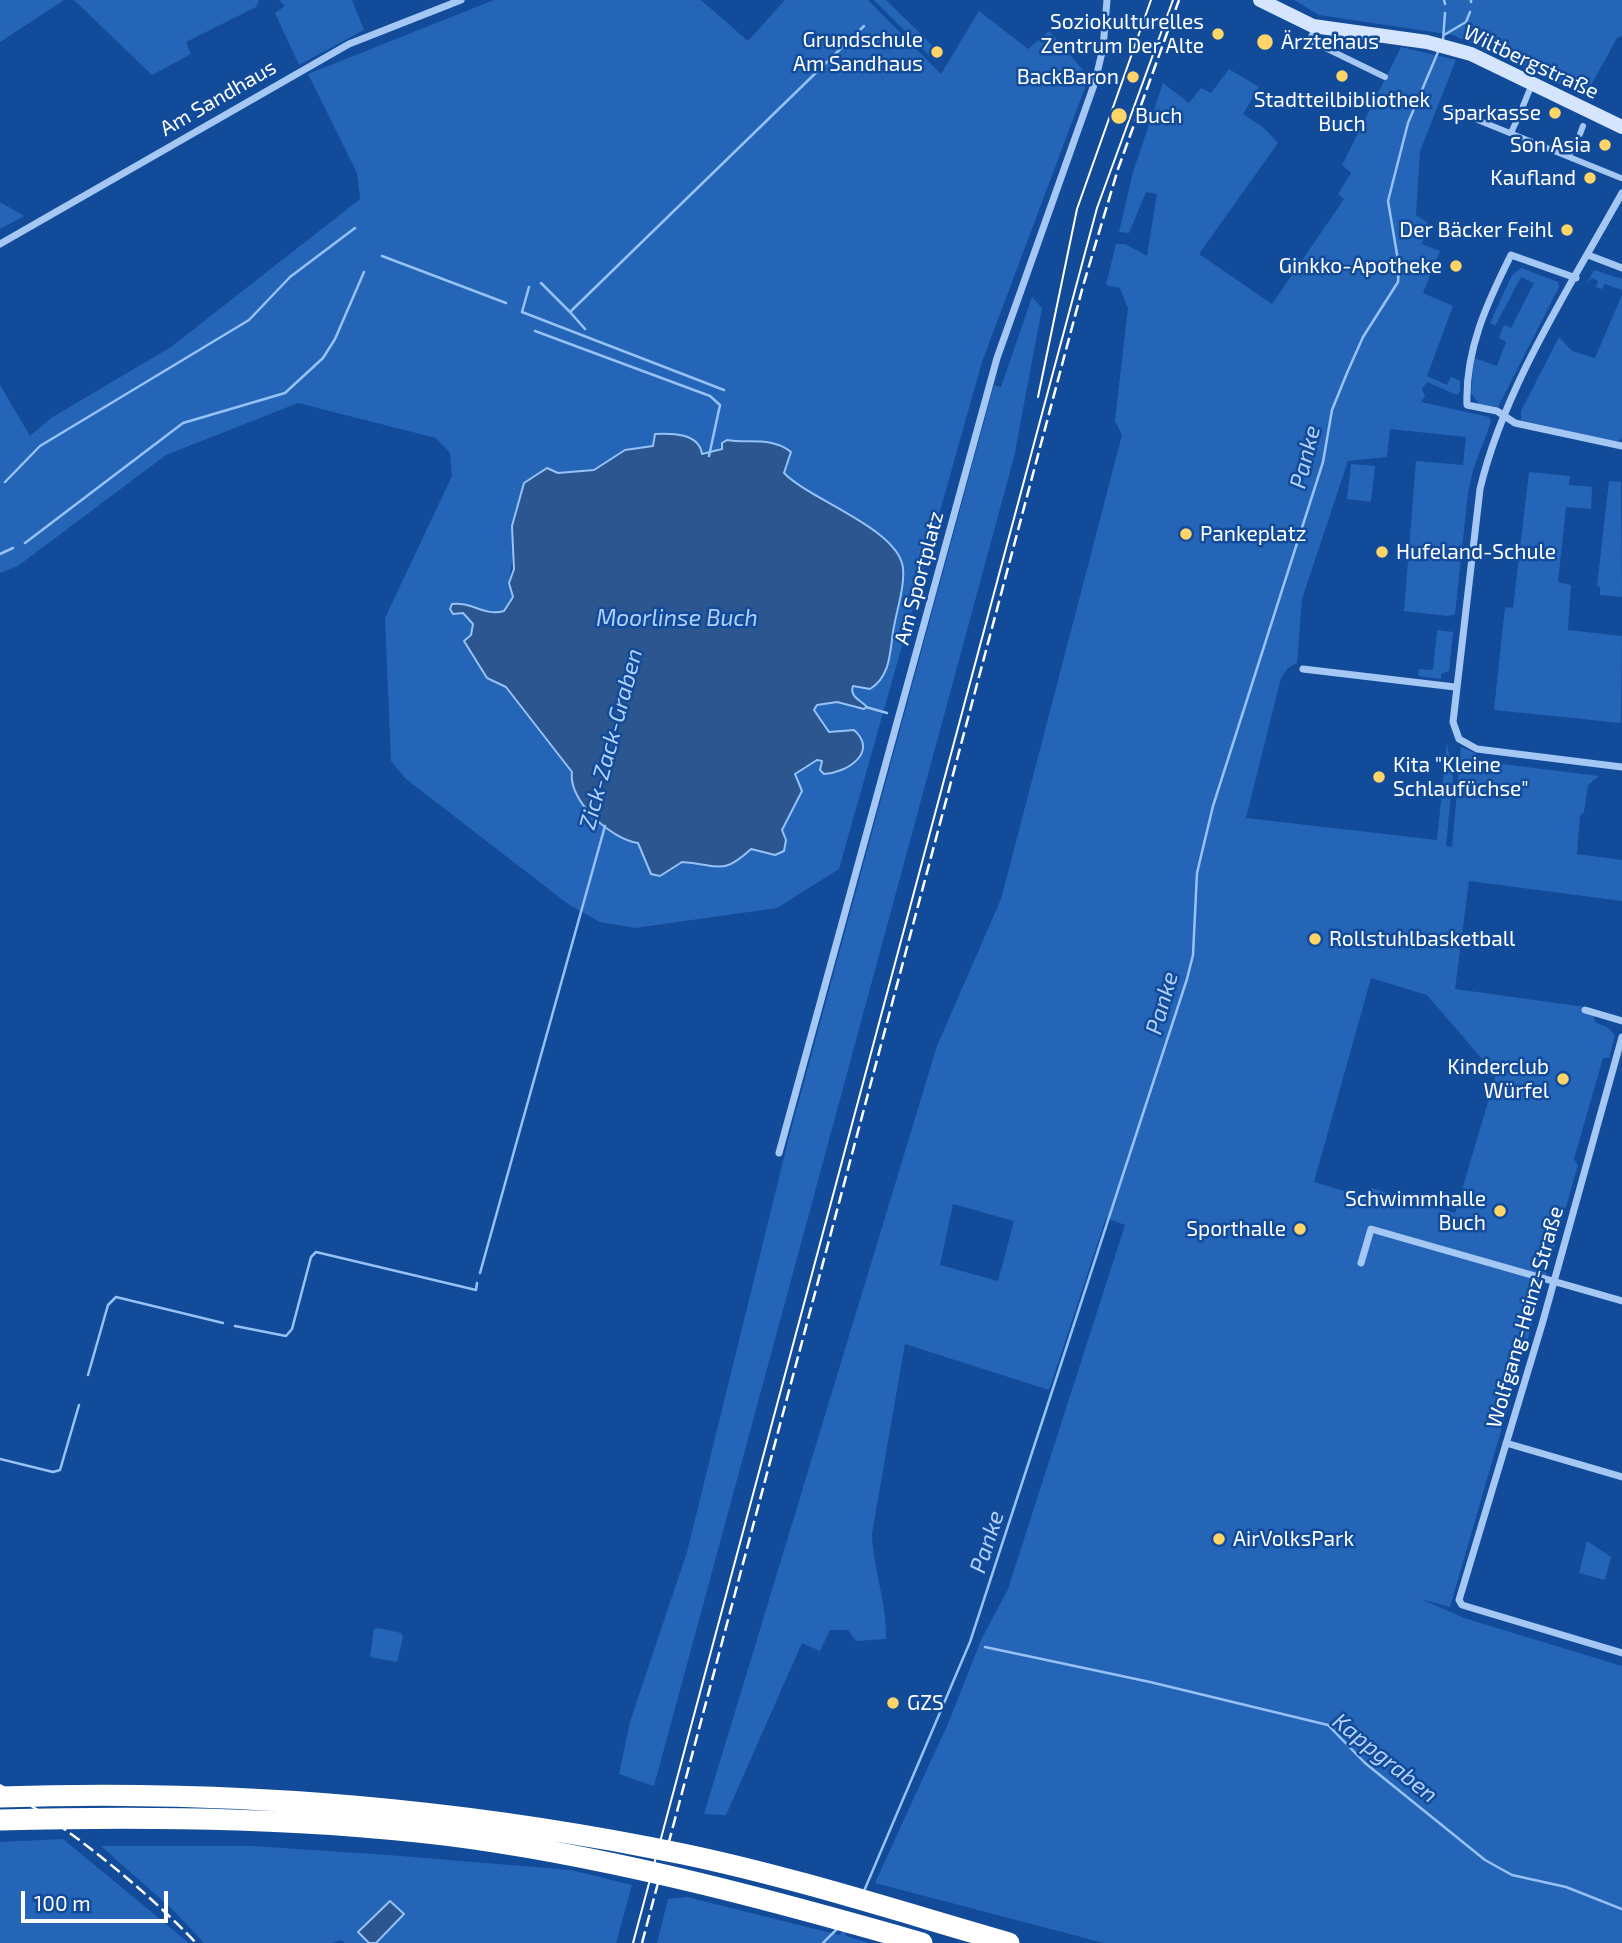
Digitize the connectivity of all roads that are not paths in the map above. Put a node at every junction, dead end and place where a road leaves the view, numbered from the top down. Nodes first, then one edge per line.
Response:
1 (461, 0) edge
2 (1107, 0) edge
3 (1267, 3) edge
4 (1317, 27) junction
5 (1385, 77) dead end
6 (1532, 83) junction
7 (1453, 110) dead end
8 (1583, 126) dead end
9 (1622, 127) edge
10 (1511, 133) junction
11 (1557, 152) junction
12 (1621, 178) edge
13 (1622, 193) edge
14 (0, 244) edge
15 (1588, 255) junction
16 (1622, 268) edge
17 (1576, 278) junction
18 (1505, 417) junction
19 (1622, 446) edge
20 (1303, 669) dead end
21 (1455, 687) junction
22 (1622, 767) edge
23 (1585, 1010) dead end
24 (1622, 1021) edge
25 (1622, 1037) edge
26 (779, 1153) dead end
27 (1361, 1263) dead end
28 (1554, 1283) junction
29 (1622, 1301) edge
30 (1506, 1443) junction
31 (1622, 1477) edge
32 (1622, 1653) edge
33 (0, 1797) edge
34 (0, 1820) edge
35 (922, 1943) edge
36 (1009, 1943) edge

1 - 14 street, Am Sandhaus
2 - 26 street, Am Sportplatz
3 - 4 main road, Wiltbergstraße
4 - 5 street
4 - 6 main road, Wiltbergstraße
6 - 9 main road, Wiltbergstraße
6 - 10 street
7 - 10 street
8 - 11 street
10 - 11 street
11 - 12 street
13 - 15 street
15 - 16 street
15 - 17 street
17 - 18 street
17 - 18 street
18 - 19 street
18 - 21 street
20 - 21 street
21 - 22 street
23 - 24 street
25 - 28 street, Wolfgang-Heinz-Straße
27 - 28 street
28 - 29 street
28 - 30 street, Wolfgang-Heinz-Straße
30 - 31 street
30 - 32 street, Wolfgang-Heinz-Straße
33 - 36 highway
34 - 35 highway

